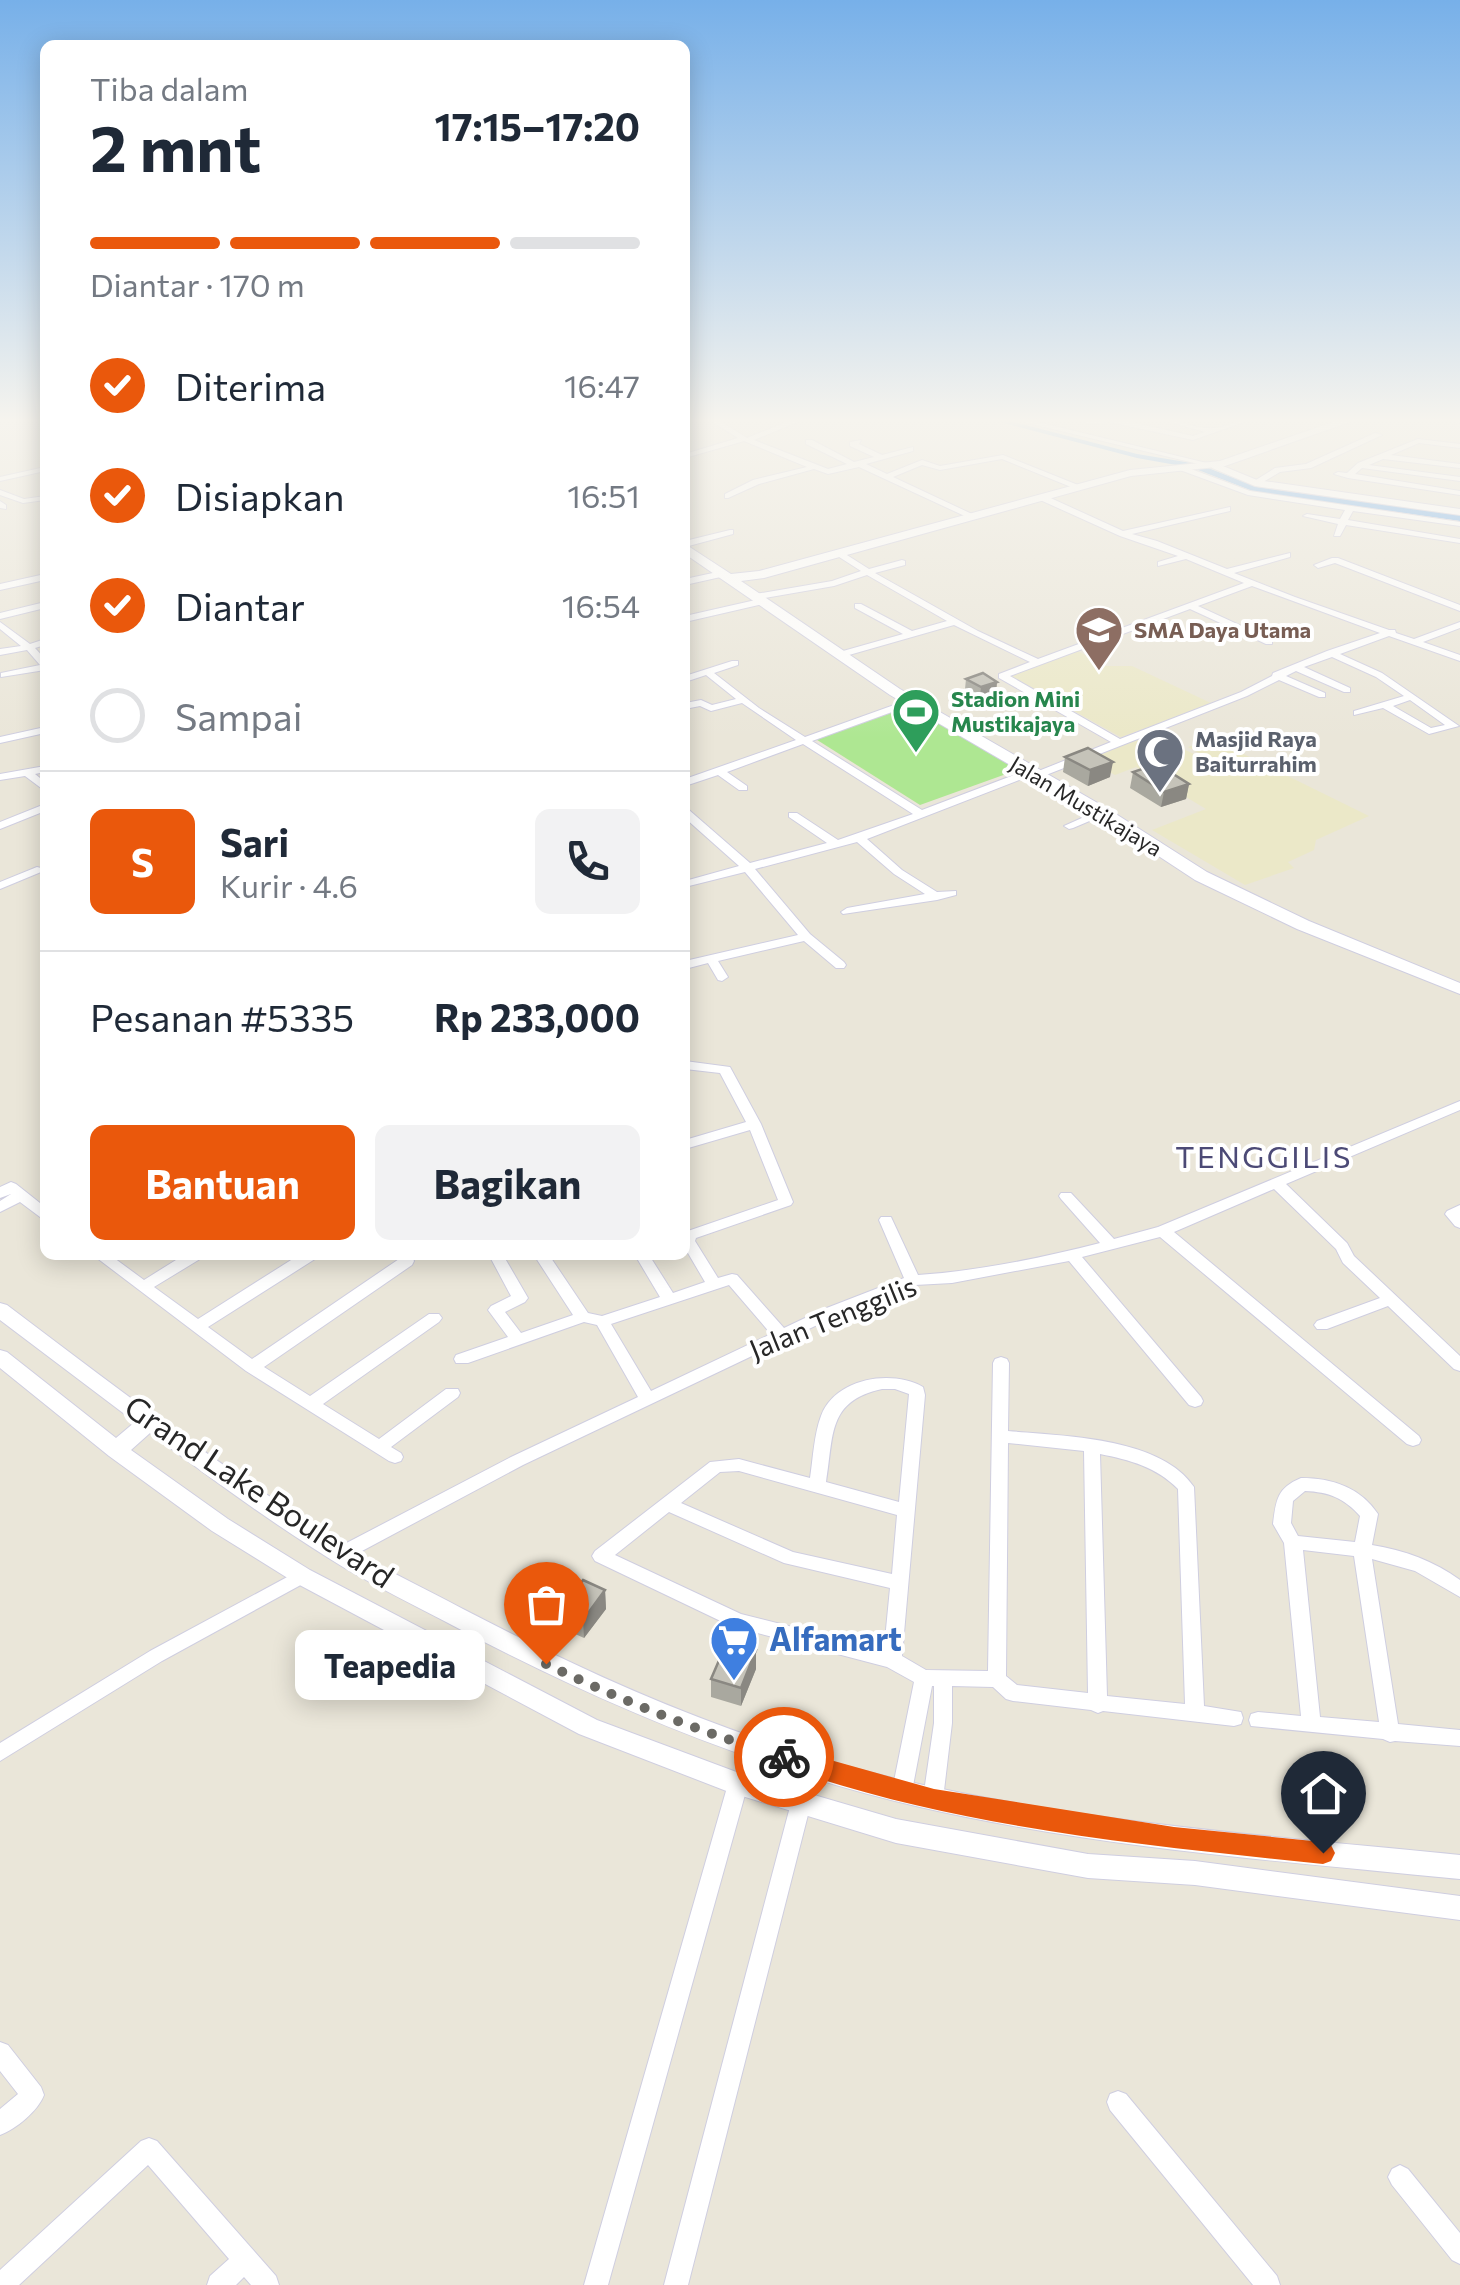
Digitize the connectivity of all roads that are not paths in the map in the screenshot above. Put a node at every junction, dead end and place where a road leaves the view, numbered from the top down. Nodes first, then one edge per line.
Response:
1 (939, 525) edge
2 (1102, 525) edge
3 (1153, 525) edge
4 (1342, 525) edge
5 (1358, 525) edge
6 (1378, 528) junction
7 (730, 532) dead end
8 (1123, 534) junction
9 (1337, 534) dead end
10 (1423, 535) junction
11 (1375, 540) dead end
12 (1460, 542) edge
13 (690, 544) edge
14 (1420, 546) dead end
15 (690, 550) edge
16 (839, 553) junction
17 (1287, 555) dead end
18 (1186, 556) junction
19 (902, 563) dead end
20 (1160, 564) dead end
21 (1318, 565) dead end
22 (868, 572) junction
23 (1227, 572) junction
24 (760, 575) junction
25 (725, 576) junction
26 (40, 579) edge
27 (690, 581) edge
28 (1252, 583) junction
29 (0, 586) edge
30 (1460, 594) edge
31 (753, 597) junction
32 (1442, 602) junction
33 (1188, 605) junction
34 (858, 606) dead end
35 (40, 607) edge
36 (1460, 608) edge
37 (0, 616) edge
38 (690, 617) edge
39 (957, 622) junction
40 (1460, 625) edge
41 (0, 626) edge
42 (1392, 632) junction
43 (912, 636) junction
44 (1416, 640) junction
45 (1268, 642) dead end
46 (40, 644) edge
47 (29, 647) junction
48 (0, 652) edge
49 (1330, 653) junction
50 (839, 656) junction
51 (1460, 658) edge
52 (40, 660) edge
53 (1034, 661) junction
54 (734, 664) dead end
55 (40, 667) edge
56 (1296, 667) junction
57 (709, 673) junction
58 (1276, 675) junction
59 (4, 676) dead end
60 (690, 679) edge
61 (1348, 690) dead end
62 (1322, 695) dead end
63 (1411, 696) junction
64 (744, 700) junction
65 (911, 702) junction
66 (1383, 704) junction
67 (690, 705) edge
68 (1358, 714) dead end
69 (1457, 728) edge
70 (40, 731) edge
71 (806, 739) junction
72 (0, 740) edge
73 (1118, 742) junction
74 (40, 769) edge
75 (26, 771) junction
76 (720, 772) junction
77 (1034, 774) junction
78 (0, 778) edge
79 (690, 781) edge
80 (40, 784) edge
81 (743, 788) dead end
82 (40, 808) edge
83 (1102, 812) junction
84 (919, 813) junction
85 (793, 815) dead end
86 (690, 816) edge
87 (0, 826) edge
88 (1070, 826) dead end
89 (859, 838) junction
90 (836, 844) junction
91 (746, 866) junction
92 (37, 870) dead end
93 (898, 872) junction
94 (690, 883) edge
95 (0, 886) edge
96 (952, 893) dead end
97 (937, 897) junction
98 (911, 901) junction
99 (847, 912) dead end
100 (806, 936) junction
101 (711, 959) junction
102 (690, 965) edge
103 (840, 966) dead end
104 (722, 976) dead end
105 (1460, 989) edge
106 (690, 1066) edge
107 (1460, 1105) edge
108 (754, 1124) junction
109 (690, 1143) edge
110 (1278, 1184) junction
111 (11, 1192) edge
112 (1066, 1196) dead end
113 (0, 1207) edge
114 (40, 1209) edge
115 (1460, 1210) edge
116 (886, 1220) dead end
117 (1460, 1223) edge
118 (1163, 1231) junction
119 (690, 1235) edge
120 (690, 1244) edge
121 (1110, 1245) junction
122 (1072, 1255) junction
123 (107, 1260) edge
124 (187, 1260) edge
125 (302, 1260) edge
126 (499, 1260) edge
127 (544, 1260) edge
128 (645, 1260) edge
129 (407, 1262) dead end
130 (913, 1280) junction
131 (713, 1283) junction
132 (143, 1287) junction
133 (668, 1297) junction
134 (1391, 1299) junction
135 (0, 1310) edge
136 (583, 1317) junction
137 (434, 1318) dead end
138 (602, 1321) junction
139 (197, 1326) junction
140 (1322, 1326) dead end
141 (782, 1336) junction
142 (518, 1340) junction
143 (0, 1357) edge
144 (462, 1359) dead end
145 (1001, 1363) dead end
146 (1460, 1365) edge
147 (252, 1367) junction
148 (452, 1392) dead end
149 (648, 1399) junction
150 (1195, 1400) dead end
151 (312, 1403) junction
152 (151, 1421) junction
153 (999, 1436) junction
154 (1413, 1440) dead end
155 (380, 1447) junction
156 (1092, 1448) junction
157 (116, 1450) junction
158 (395, 1457) dead end
159 (817, 1486) junction
160 (666, 1504) junction
161 (906, 1512) junction
162 (1293, 1542) junction
163 (1362, 1551) junction
164 (341, 1554) junction
165 (302, 1576) junction
166 (900, 1582) junction
167 (1460, 1590) edge
168 (511, 1647) junction
169 (892, 1660) junction
170 (492, 1676) junction
171 (934, 1679) junction
172 (997, 1679) junction
173 (1098, 1704) junction
174 (1195, 1714) junction
175 (1234, 1718) dead end
176 (1258, 1720) dead end
177 (1311, 1723) junction
178 (1390, 1734) junction
179 (1460, 1738) edge
180 (0, 1753) edge
181 (738, 1784) junction
182 (902, 1791) junction
183 (934, 1799) junction
184 (801, 1802) junction
185 (1460, 1868) edge
186 (1460, 1908) edge
187 (0, 2053) edge
188 (1118, 2102) dead end
189 (0, 2124) edge
190 (1400, 2177) dead end
191 (1460, 2252) edge
192 (245, 2260) junction
193 (1, 2285) edge
194 (219, 2285) edge
195 (267, 2285) edge
196 (596, 2285) edge
197 (676, 2285) edge
198 (1268, 2285) edge

1 - 16 main road
2 - 8 street
3 - 8 street
4 - 9 street
5 - 6 street
6 - 10 street
6 - 11 street
7 - 13 street
8 - 18 street
10 - 12 street
10 - 14 street
15 - 25 main road, Jalan Mustikajaya
16 - 22 street
16 - 24 main road
17 - 23 street
18 - 20 street
18 - 23 street
19 - 22 street
21 - 32 street
22 - 31 street
22 - 39 street
23 - 28 street
24 - 25 main road
24 - 31 main road
25 - 27 street
25 - 31 main road, Jalan Mustikajaya
26 - 29 street
28 - 33 street
28 - 42 street
30 - 32 street
31 - 38 street
31 - 50 main road, Jalan Mustikajaya
32 - 36 street
33 - 45 street
33 - 53 street
34 - 43 street
35 - 37 street
39 - 43 street
39 - 53 street
40 - 44 street
41 - 47 street
42 - 44 street
42 - 49 street
43 - 50 street
44 - 51 street
46 - 47 street
47 - 48 street
47 - 52 street
49 - 56 street
49 - 63 street
50 - 65 main road, Jalan Mustikajaya
53 - 73 street
54 - 57 street
55 - 59 street
56 - 58 street
56 - 61 street
57 - 60 street
57 - 64 street
58 - 62 street
58 - 73 street
63 - 66 street
63 - 69 street
64 - 67 street
64 - 71 street
65 - 71 street
65 - 77 main road, Jalan Mustikajaya
66 - 68 street
66 - 69 street
70 - 72 street
71 - 76 street
71 - 84 street
73 - 77 street
74 - 75 street
75 - 78 street
75 - 80 street
76 - 79 street
76 - 81 street
77 - 83 main road, Jalan Mustikajaya
77 - 84 street
82 - 87 street
83 - 88 street
83 - 105 main road, Jalan Mustikajaya
84 - 89 street
85 - 90 street
86 - 91 street
89 - 90 street
89 - 93 street
90 - 91 street
91 - 94 street
91 - 100 street
92 - 95 street
93 - 97 street
93 - 98 street
96 - 97 street
97 - 98 street
98 - 99 street
100 - 101 street
100 - 103 street
101 - 102 street
101 - 104 street
106 - 108 street
107 - 110 street, Jalan Tenggilis
108 - 109 street
108 - 119 street
110 - 118 street, Jalan Tenggilis
110 - 134 street
111 - 113 street
111 - 114 street
112 - 121 street
115 - 117 street
116 - 130 street
118 - 121 street, Jalan Tenggilis
118 - 154 street
120 - 131 street
121 - 122 street, Jalan Tenggilis
122 - 130 street, Jalan Tenggilis
122 - 150 street
123 - 132 street
124 - 132 street
125 - 139 street
126 - 142 street
127 - 136 street
128 - 133 street
129 - 147 street
130 - 141 street, Jalan Tenggilis
131 - 133 street
131 - 141 street
132 - 139 street
133 - 138 street
134 - 140 street
134 - 146 street
135 - 152 street, Grand Lake Boulevard
136 - 138 street
136 - 142 street
137 - 151 street
138 - 149 street
139 - 147 street
141 - 149 street, Jalan Tenggilis
142 - 144 street
143 - 157 street, Grand Lake Boulevard
145 - 153 street
147 - 151 street
148 - 155 street
149 - 164 street, Jalan Tenggilis
151 - 155 street
152 - 157 street
152 - 164 street, Grand Lake Boulevard
153 - 156 street
153 - 172 street
155 - 158 street
156 - 173 street
156 - 174 street
157 - 165 street, Grand Lake Boulevard
159 - 160 street
159 - 161 street
159 - 161 street
160 - 166 street
160 - 169 street
161 - 166 street
162 - 163 street
162 - 163 street
162 - 177 street
163 - 167 street
163 - 178 street
164 - 168 street, Grand Lake Boulevard
165 - 170 street, Grand Lake Boulevard
165 - 180 street
166 - 169 street
168 - 170 street
168 - 182 street, Grand Lake Boulevard
169 - 171 street
170 - 181 street, Grand Lake Boulevard
171 - 172 street
171 - 182 street
171 - 183 street
172 - 173 street
173 - 174 street
174 - 175 street
176 - 177 street
177 - 178 street
178 - 179 street
181 - 184 street, Grand Lake Boulevard
181 - 196 street
182 - 183 street, Grand Lake Boulevard
183 - 185 street, Grand Lake Boulevard
184 - 186 street, Grand Lake Boulevard
184 - 197 street
187 - 189 street
188 - 198 street
190 - 191 street
192 - 193 street
192 - 194 street
192 - 195 street

